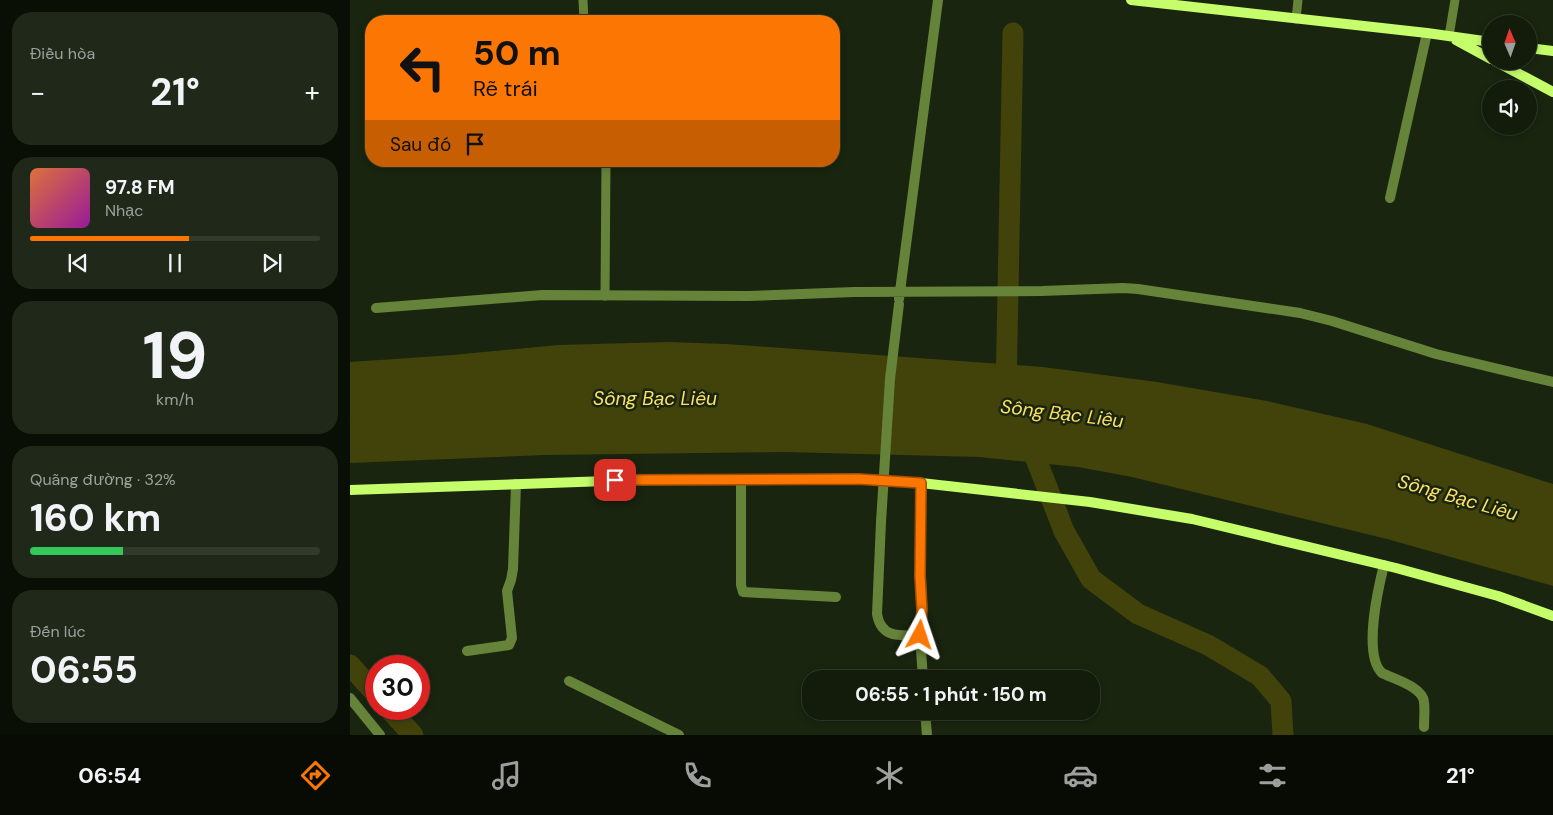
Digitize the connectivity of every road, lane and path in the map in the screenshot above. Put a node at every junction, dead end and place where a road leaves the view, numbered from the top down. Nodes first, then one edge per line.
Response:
1 (583, 0) edge
2 (938, 0) edge
3 (1132, 0) edge
4 (1298, 0) edge
5 (1455, 0) edge
6 (1203, 4) edge
7 (584, 15) edge
8 (1296, 19) junction
9 (1427, 33) junction
10 (1449, 36) junction
11 (1482, 41) edge
12 (1538, 49) edge
13 (1553, 51) edge
14 (1482, 54) edge
15 (1513, 70) edge
16 (1553, 92) edge
17 (606, 167) edge
18 (1390, 198) dead end
19 (900, 292) junction
20 (605, 296) junction
21 (376, 308) dead end
22 (1553, 382) edge
23 (741, 480) junction
24 (921, 483) junction
25 (516, 484) junction
26 (350, 490) edge
27 (1384, 566) junction
28 (836, 597) dead end
29 (1553, 616) edge
30 (920, 635) junction
31 (468, 651) dead end
32 (922, 670) edge
33 (569, 681) dead end
34 (350, 698) edge
35 (926, 720) edge
36 (1424, 727) dead end
37 (380, 735) edge
38 (679, 735) edge
39 (927, 735) edge

1 - 7 lane
2 - 19 street
3 - 6 street
4 - 8 lane
5 - 10 lane
6 - 8 street
8 - 9 street
9 - 10 street
9 - 18 street
10 - 11 street
10 - 14 street
12 - 13 street
15 - 16 street
17 - 20 lane
19 - 20 street
19 - 22 street
19 - 30 street, bridge
20 - 21 street
23 - 24 street
23 - 25 street
23 - 28 street
24 - 27 street
24 - 30 street
25 - 26 street
25 - 31 street
27 - 29 street
27 - 36 street
30 - 32 street
33 - 38 street
34 - 37 street
35 - 39 street

